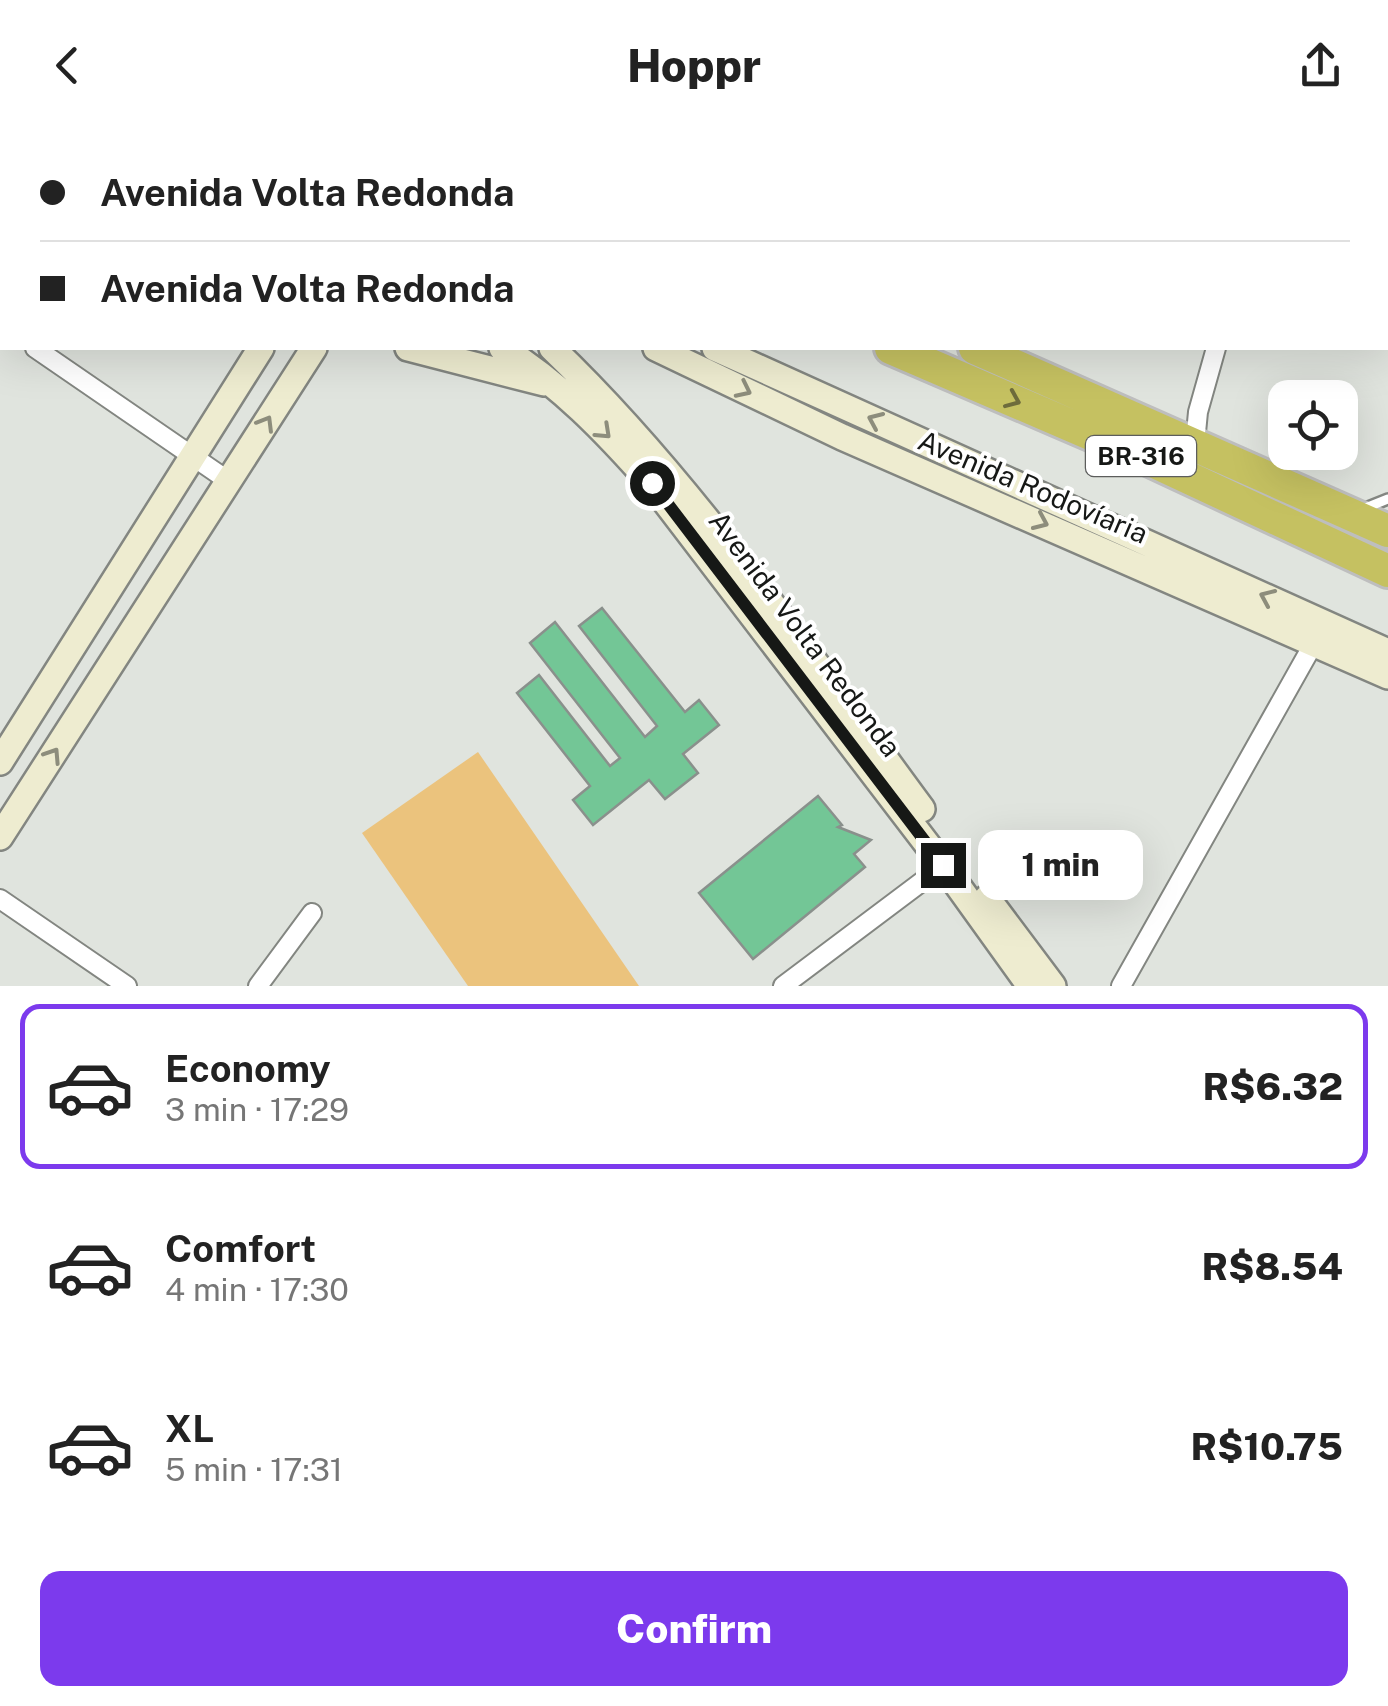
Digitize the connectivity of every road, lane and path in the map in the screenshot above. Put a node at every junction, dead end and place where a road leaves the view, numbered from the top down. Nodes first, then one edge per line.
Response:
1 (38, 350) edge
2 (260, 350) edge
3 (313, 350) edge
4 (416, 350) edge
5 (505, 350) edge
6 (555, 350) edge
7 (660, 350) edge
8 (719, 350) edge
9 (896, 350) edge
10 (980, 350) edge
11 (1215, 350) edge
12 (554, 386) junction
13 (923, 442) junction
14 (1196, 443) junction
15 (194, 459) junction
16 (970, 462) junction
17 (911, 466) junction
18 (230, 482) junction
19 (960, 487) junction
20 (1388, 499) edge
21 (1350, 514) junction
22 (1388, 531) edge
23 (1388, 570) edge
24 (1320, 633) junction
25 (1388, 652) edge
26 (1388, 676) edge
27 (0, 762) edge
28 (0, 837) edge
29 (949, 861) junction
30 (0, 899) edge
31 (312, 913) dead end
32 (126, 986) edge
33 (258, 986) edge
34 (783, 986) edge
35 (1030, 986) edge
36 (1053, 986) edge
37 (1121, 986) edge

1 - 15 street
2 - 15 street
18 -> 3 street
4 - 12 street
5 - 12 street, Avenida Volta Redonda
6 - 29 street, Avenida Volta Redonda
7 -> 17 street, Avenida Rodovíaria
13 -> 8 street
9 -> 23 highway, BR-316
10 - 14 highway, BR-316
11 - 14 street
12 -> 29 street, Avenida Volta Redonda
13 - 16 street
13 - 17 street
14 - 21 highway, BR-316
15 - 18 street
15 - 27 street
16 - 19 street
24 -> 16 street
17 - 19 street, Avenida Rodovíaria
28 -> 18 street
19 -> 24 street, Avenida Rodovíaria
20 - 21 lane
21 - 22 highway, BR-316
24 - 25 street
24 - 26 street, Avenida Rodovíaria
24 - 37 street
29 - 34 street
29 - 35 street, Avenida Volta Redonda
29 - 36 street, Avenida Volta Redonda
30 - 32 street
31 - 33 street

